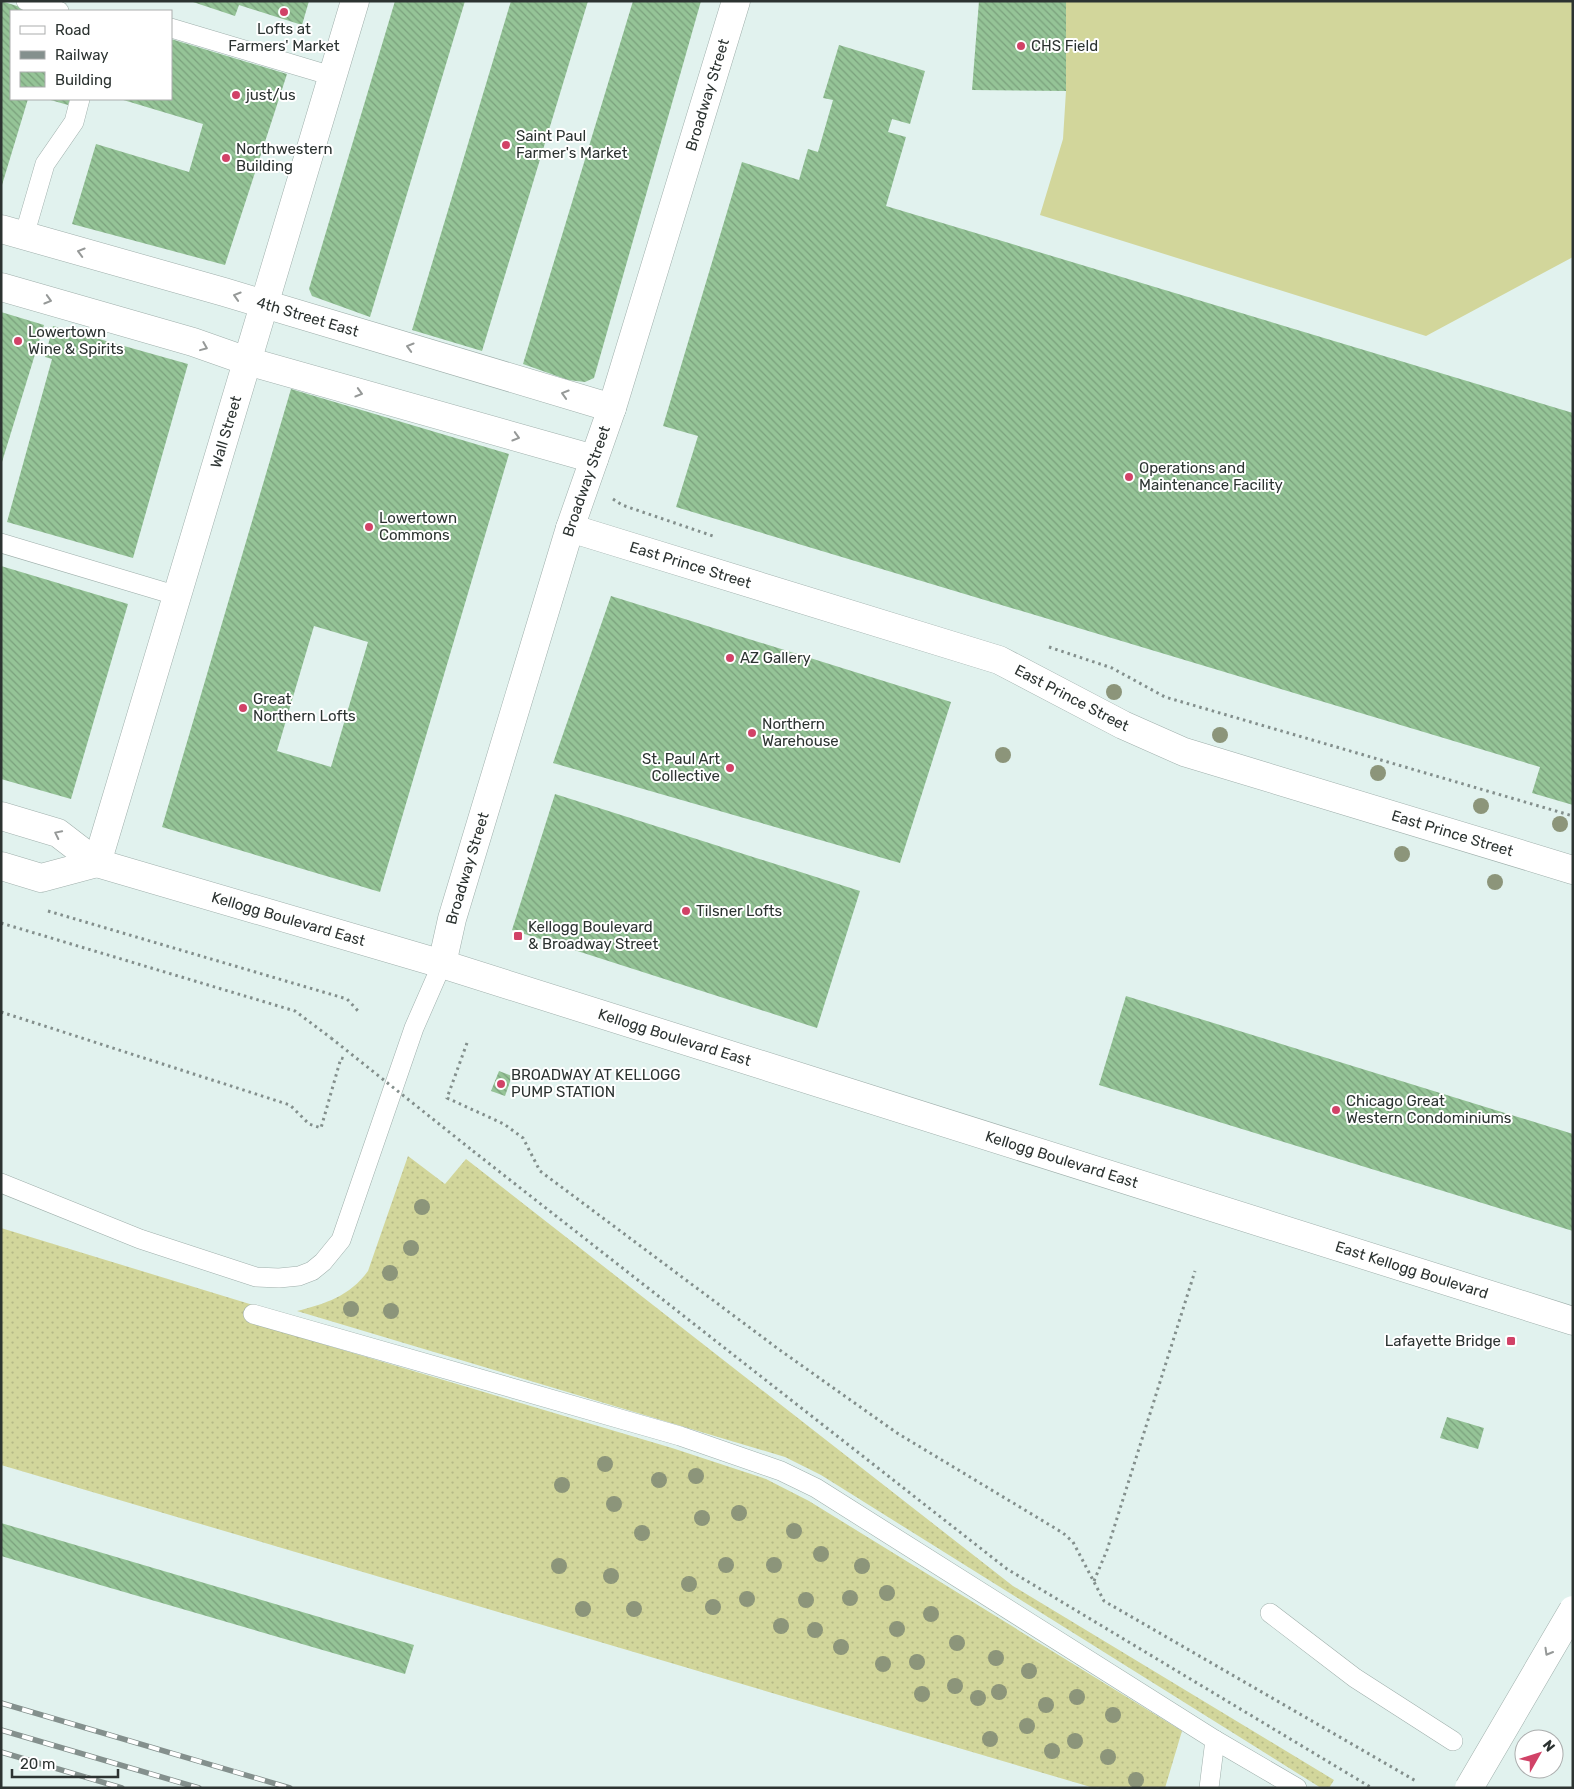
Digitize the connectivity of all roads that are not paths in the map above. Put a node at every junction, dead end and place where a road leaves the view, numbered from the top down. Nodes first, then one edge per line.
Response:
1 (355, 1) edge
2 (736, 1) edge
3 (32, 2) edge
4 (56, 10) edge
5 (172, 28) edge
6 (332, 76) junction
7 (80, 100) edge
8 (13, 233) edge
9 (1, 287) edge
10 (265, 304) junction
11 (247, 361) junction
12 (612, 408) junction
13 (590, 470) junction
14 (570, 528) junction
15 (1, 543) edge
16 (178, 596) junction
17 (1, 816) edge
18 (97, 862) junction
19 (1, 866) edge
20 (1573, 870) edge
21 (442, 964) junction
22 (1, 1183) edge
23 (1250, 1219) joint
24 (253, 1314) dead end
25 (1573, 1321) edge
26 (1573, 1610) edge
27 (1270, 1614) dead end
28 (1215, 1740) junction
29 (1453, 1741) dead end
30 (1208, 1788) edge
31 (1297, 1788) edge
32 (1469, 1788) edge

1 - 6 main road, Wall Street
2 - 12 main road, Broadway Street
3 - 4 lane
5 - 6 lane
6 - 10 main road, Wall Street
7 - 8 lane
10 -> 8 main road, 4th Street East
9 -> 11 main road
10 - 11 main road, Wall Street
12 -> 10 main road, 4th Street East
11 -> 13 main road
11 - 16 main road, Wall Street
12 - 13 main road, Broadway Street
13 - 14 main road, Broadway Street
14 - 20 main road, East Prince Street
14 - 21 main road, Broadway Street
15 - 16 lane
16 - 18 main road, Wall Street
18 -> 17 main road, Kellogg Boulevard East
18 - 19 main road
18 - 21 main road, Kellogg Boulevard East
21 - 22 lane
21 - 23 main road, Kellogg Boulevard East
23 - 25 main road, East Kellogg Boulevard
24 - 28 lane
26 -> 32 main road, bridge
27 - 29 lane
28 - 30 lane
28 - 31 lane

